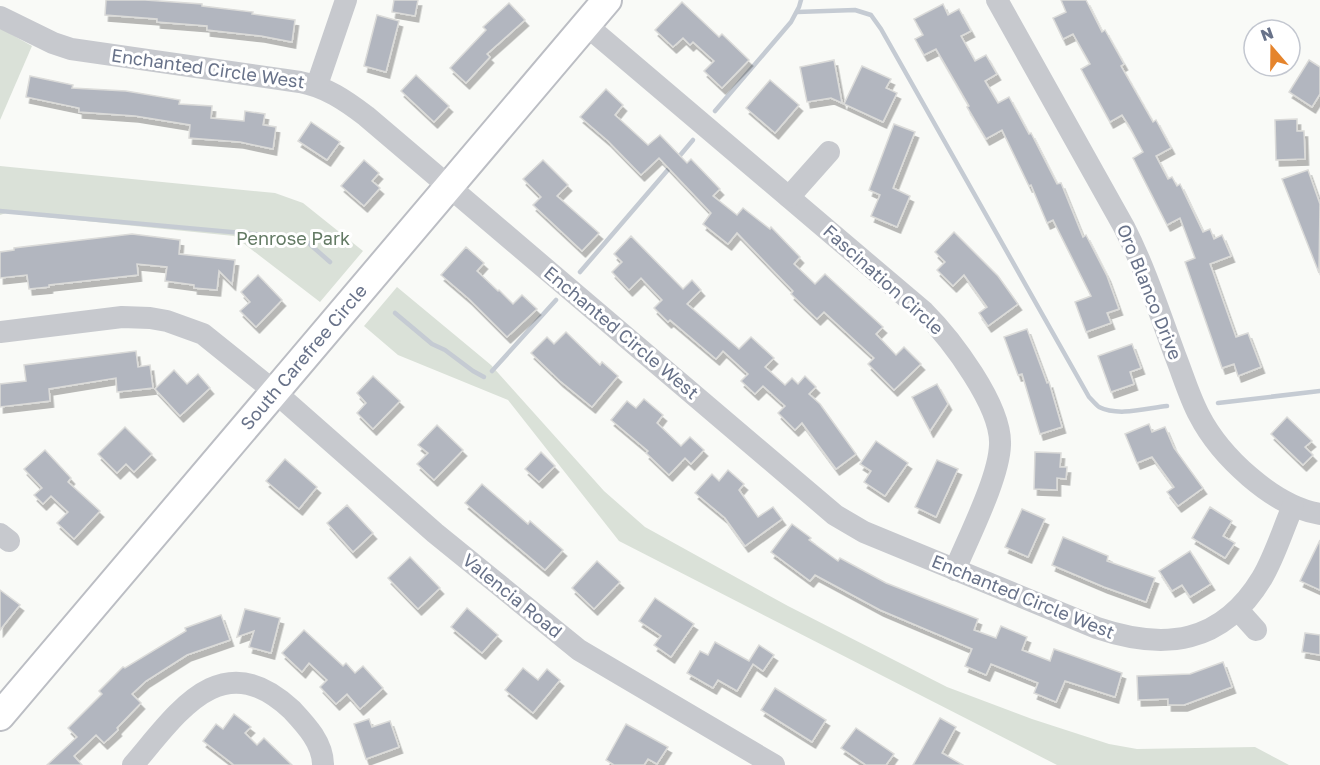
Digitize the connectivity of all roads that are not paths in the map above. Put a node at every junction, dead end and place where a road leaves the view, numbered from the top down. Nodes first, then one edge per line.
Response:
1 (346, 0) edge
2 (608, 0) edge
3 (997, 0) edge
4 (5, 11) edge
5 (586, 25) junction
6 (317, 85) junction
7 (829, 152) dead end
8 (450, 187) junction
9 (789, 197) junction
10 (0, 332) edge
11 (275, 392) junction
12 (1293, 506) junction
13 (1320, 514) edge
14 (955, 570) junction
15 (1239, 610) junction
16 (1256, 630) dead end
17 (0, 716) edge
18 (133, 765) edge
19 (323, 765) edge
20 (774, 765) edge

1 - 6 street
2 - 5 main road, South Carefree Circle
3 - 12 street, Oro Blanco Drive
4 - 6 street, Enchanted Circle West
5 - 8 main road, South Carefree Circle
5 - 9 street, Fascination Circle
6 - 8 street, Enchanted Circle West
7 - 9 street
8 - 11 main road, South Carefree Circle
8 - 14 street, Enchanted Circle West
9 - 14 street, Fascination Circle
10 - 11 street, Valencia Road
11 - 17 main road, South Carefree Circle
11 - 20 street, Valencia Road
12 - 13 street, Oro Blanco Drive
12 - 15 street, Enchanted Circle West
14 - 15 street, Enchanted Circle West
15 - 16 street
18 - 19 street

